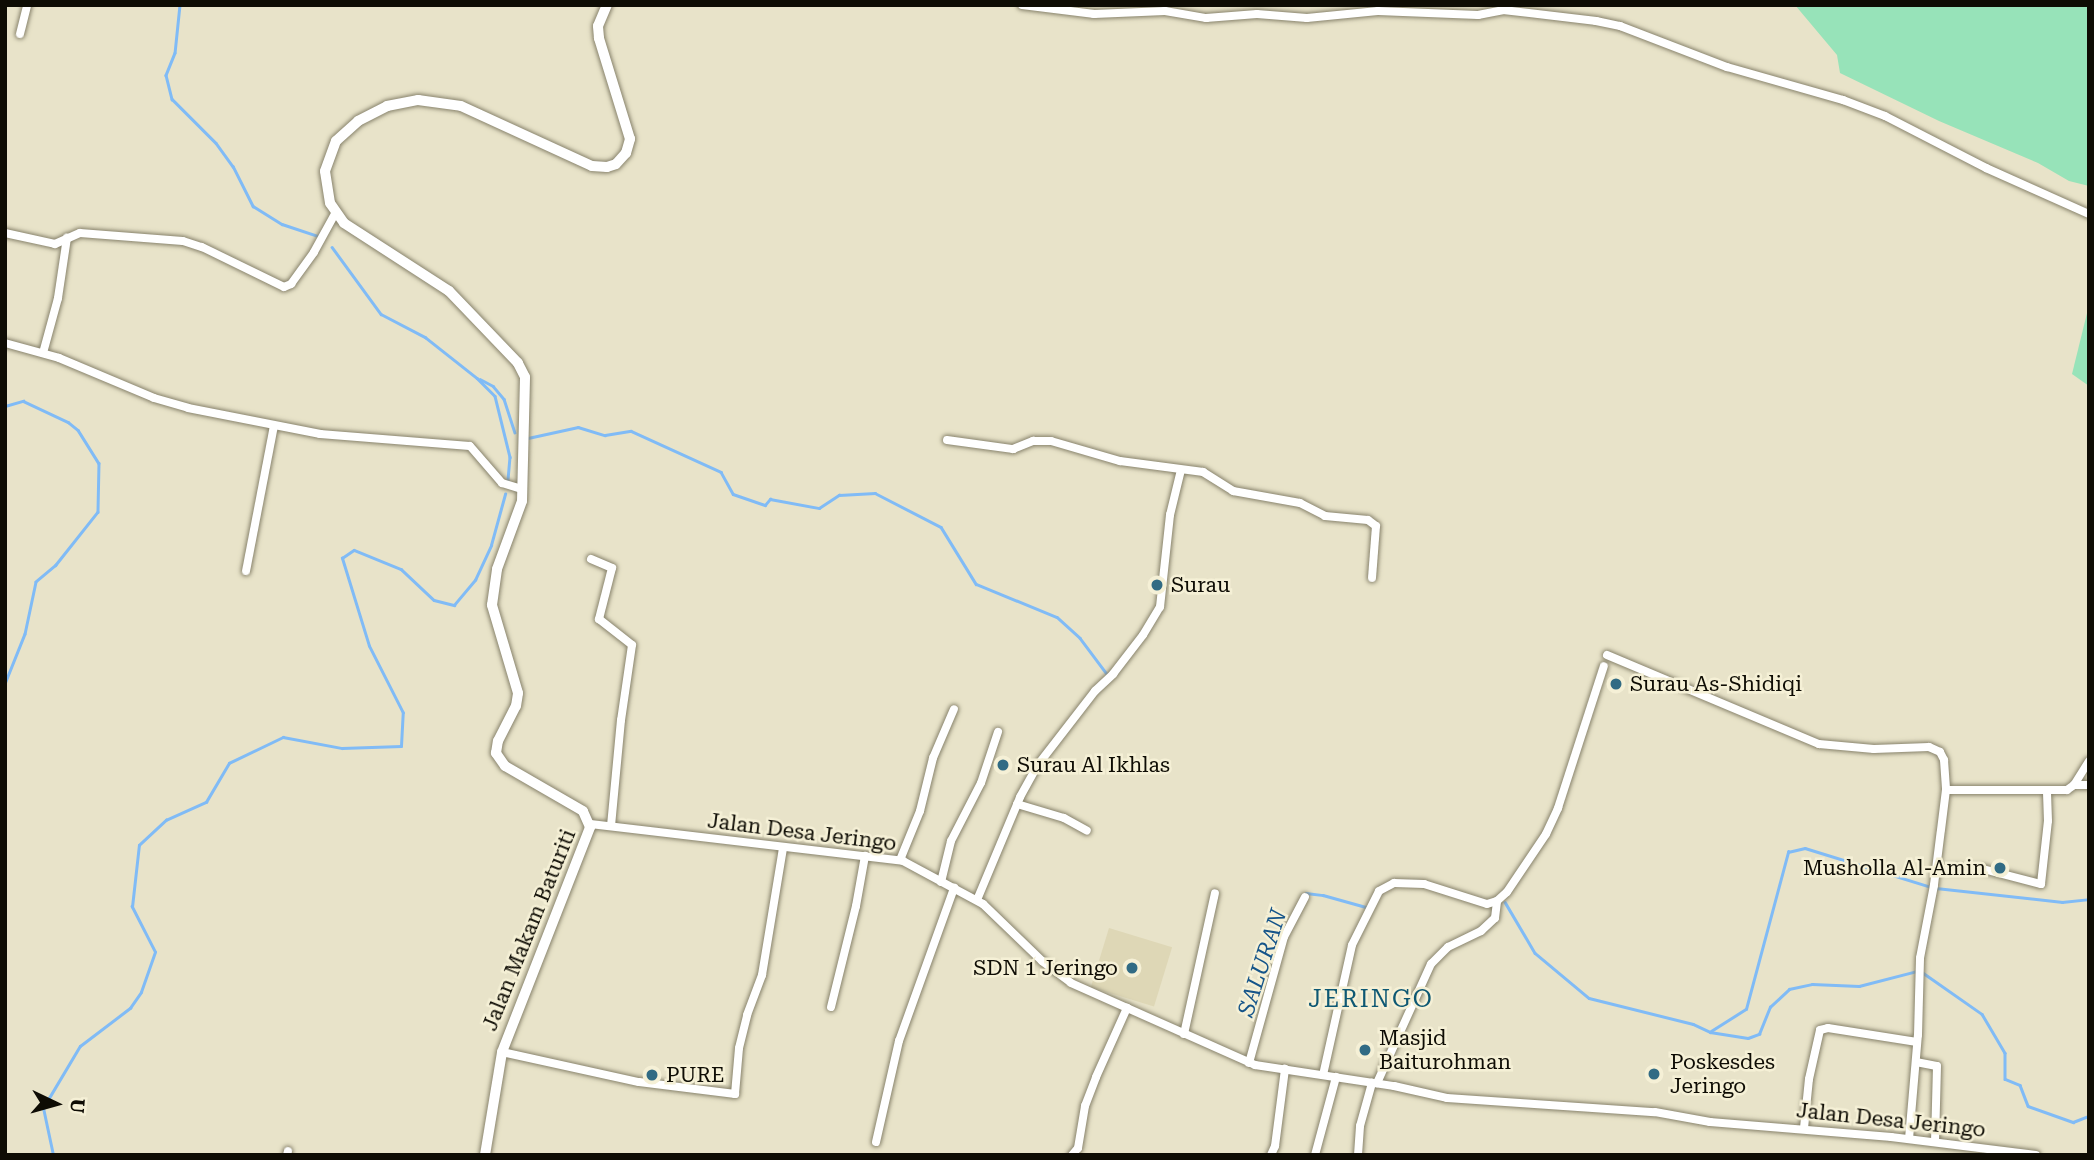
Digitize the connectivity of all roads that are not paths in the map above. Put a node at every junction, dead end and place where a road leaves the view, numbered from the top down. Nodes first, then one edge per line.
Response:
1 (27, 5) edge
2 (607, 5) edge
3 (1022, 5) edge
4 (20, 34) dead end
5 (335, 212) junction
6 (2089, 214) edge
7 (5, 233) edge
8 (67, 238) junction
9 (5, 343) edge
10 (43, 353) junction
11 (274, 426) junction
12 (947, 440) dead end
13 (1181, 470) junction
14 (522, 489) junction
15 (591, 559) dead end
16 (246, 571) dead end
17 (1372, 578) dead end
18 (1606, 654) dead end
19 (1604, 666) dead end
20 (954, 709) dead end
21 (998, 732) dead end
22 (2089, 761) edge
23 (2074, 785) junction
24 (2089, 785) edge
25 (1946, 790) junction
26 (2047, 792) junction
27 (1017, 804) junction
28 (590, 824) junction
29 (611, 826) junction
30 (1087, 831) dead end
31 (783, 848) junction
32 (864, 856) junction
33 (900, 860) junction
34 (1936, 869) junction
35 (942, 883) junction
36 (954, 888) junction
37 (1215, 893) dead end
38 (1305, 897) dead end
39 (977, 900) junction
40 (1497, 901) junction
41 (831, 1007) dead end
42 (1127, 1008) junction
43 (1184, 1034) junction
44 (1917, 1042) junction
45 (502, 1052) junction
46 (1916, 1062) junction
47 (1249, 1063) junction
48 (1286, 1069) junction
49 (1324, 1075) junction
50 (1336, 1077) junction
51 (1375, 1083) junction
52 (1804, 1128) junction
53 (1909, 1139) junction
54 (876, 1142) dead end
55 (1935, 1142) junction
56 (485, 1155) edge
57 (1072, 1155) edge
58 (1271, 1155) edge
59 (1315, 1155) edge
60 (1358, 1155) edge
61 (2036, 1155) edge

1 - 4 street
2 - 5 street
3 - 6 street
5 - 8 street
5 - 14 street, Jalan Makam Baturiti
7 - 8 street
8 - 10 street
9 - 10 street
10 - 11 street
11 - 14 street
11 - 16 street
12 - 13 street
13 - 17 street
13 - 27 street
14 - 28 street, Jalan Makam Baturiti
15 - 29 street
18 - 25 street
19 - 40 street
20 - 33 street
21 - 35 street
22 - 23 street
23 - 24 street
23 - 26 street
25 - 26 street
25 - 34 street
26 - 34 street
27 - 30 street
27 - 39 street
28 - 29 street, Jalan Desa Jeringo
28 - 45 street, Jalan Makam Baturiti
29 - 31 street, Jalan Desa Jeringo
31 - 32 street, Jalan Desa Jeringo
31 - 45 street
32 - 33 street, Jalan Desa Jeringo
32 - 41 street
33 - 35 street, Jalan Desa Jeringo
34 - 44 street
35 - 36 street, Jalan Desa Jeringo
36 - 39 street, Jalan Desa Jeringo
36 - 54 street
37 - 43 street
38 - 47 street
39 - 42 street, Jalan Desa Jeringo
40 - 49 street
40 - 51 street
42 - 43 street, Jalan Desa Jeringo
42 - 57 street
43 - 47 street, Jalan Desa Jeringo
44 - 46 street
44 - 52 street
45 - 56 street, Jalan Makam Baturiti
46 - 53 street
46 - 55 street
47 - 48 street, Jalan Desa Jeringo
48 - 49 street, Jalan Desa Jeringo
48 - 58 street
49 - 50 street, Jalan Desa Jeringo
50 - 51 street, Jalan Desa Jeringo
50 - 59 street
51 - 52 street, Jalan Desa Jeringo
51 - 60 street
52 - 53 street, Jalan Desa Jeringo
53 - 55 street, Jalan Desa Jeringo
55 - 61 street, Jalan Desa Jeringo

